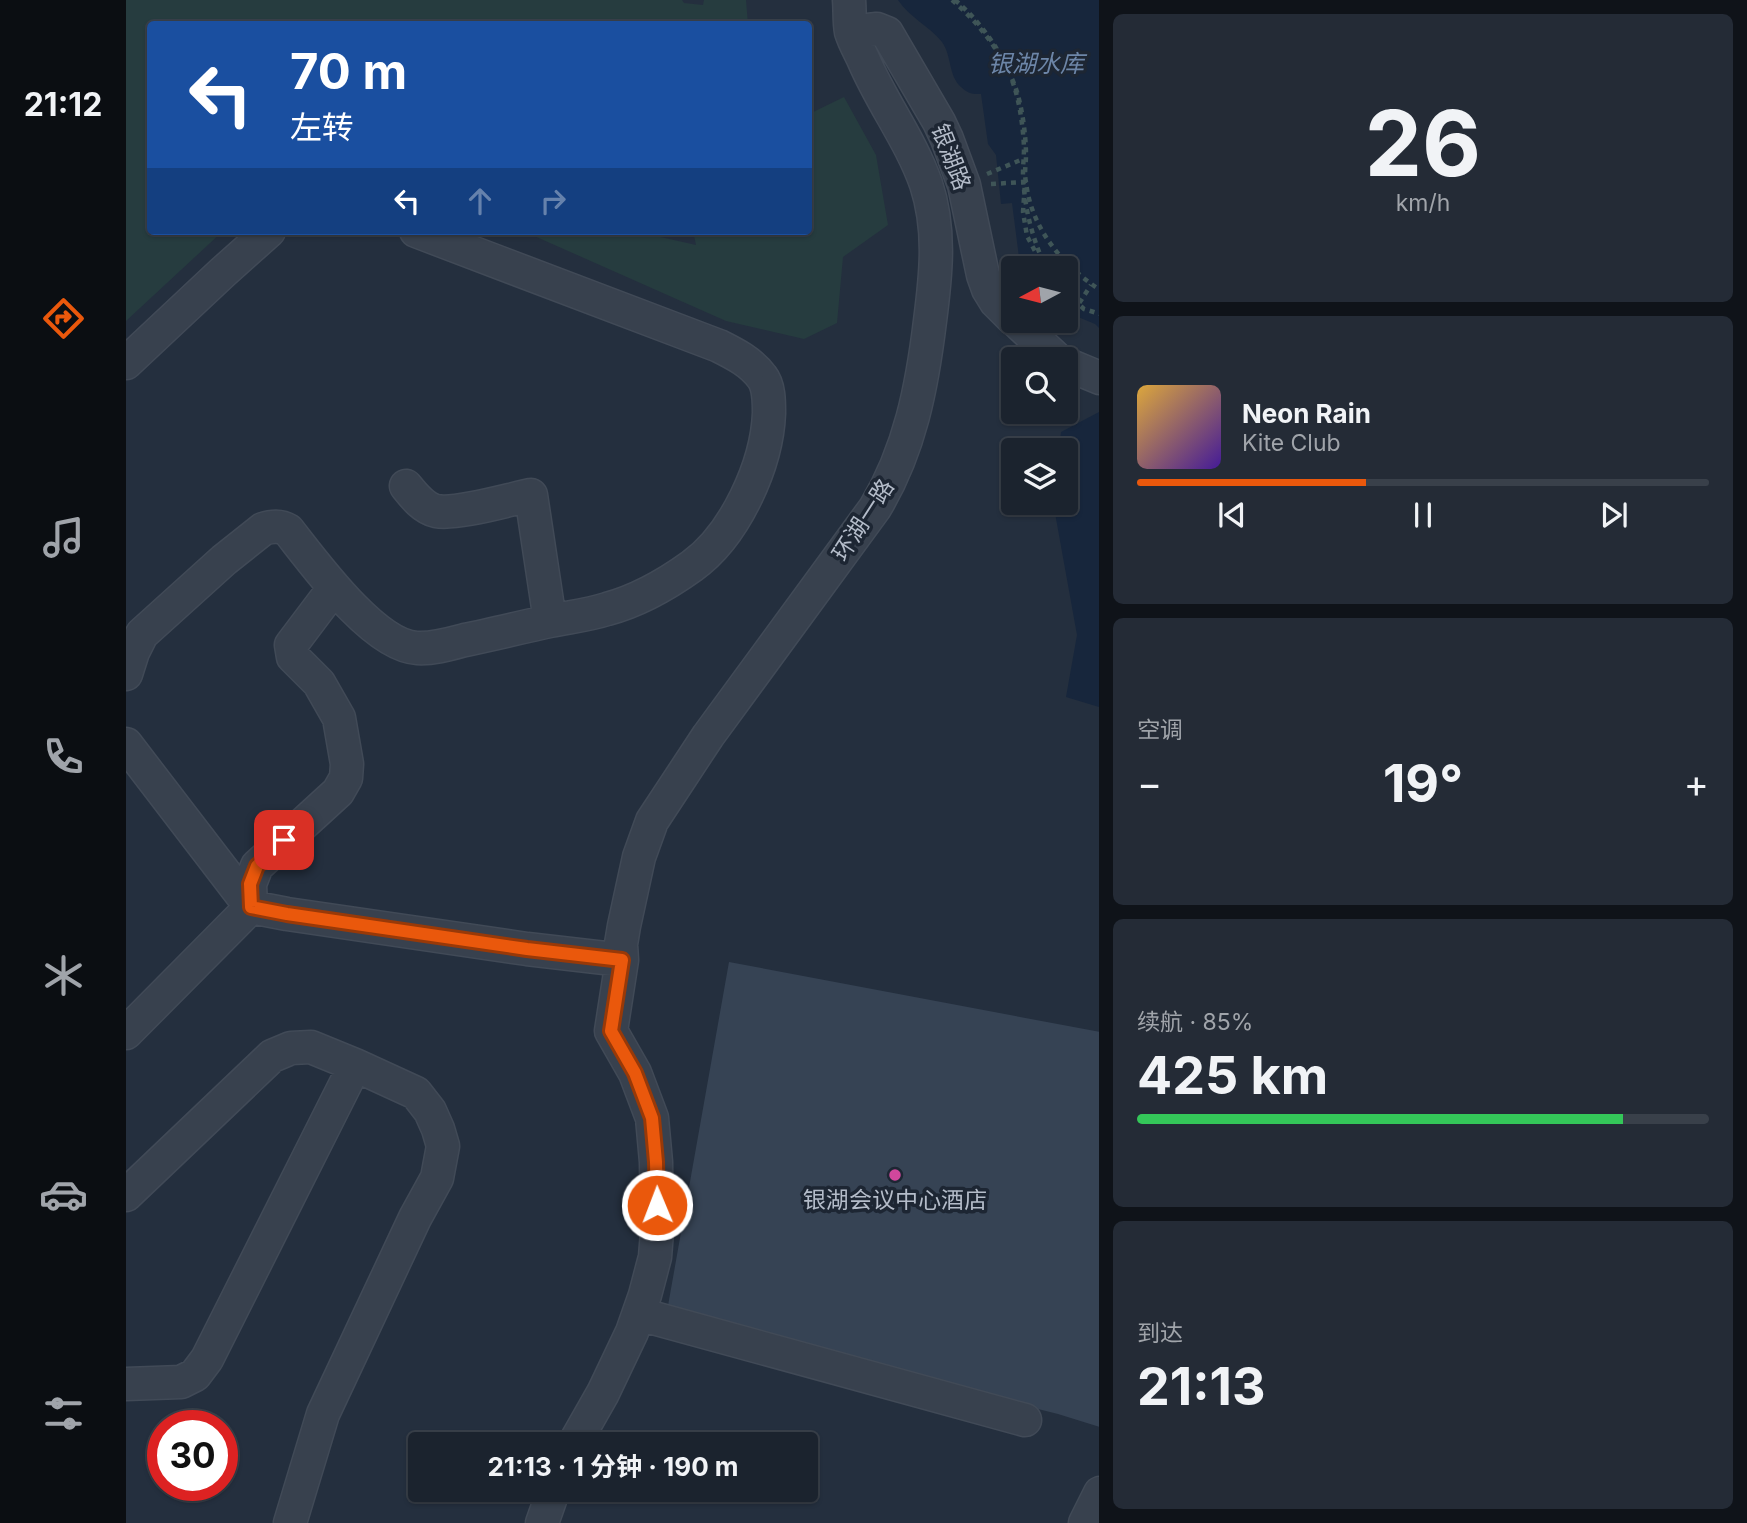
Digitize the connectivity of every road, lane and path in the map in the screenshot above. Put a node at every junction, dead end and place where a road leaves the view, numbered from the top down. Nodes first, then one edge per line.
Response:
1 (849, 0) edge
2 (953, 0) edge
3 (852, 32) junction
4 (1023, 159) junction
5 (1025, 181) junction
6 (974, 184) junction
7 (264, 235) edge
8 (427, 235) edge
9 (1038, 256) edge
10 (1040, 256) edge
11 (1091, 285) junction
12 (1099, 289) edge
13 (1078, 300) edge
14 (1081, 301) junction
15 (1078, 304) edge
16 (1001, 307) edge
17 (1099, 314) edge
18 (1029, 333) edge
19 (1045, 347) edge
20 (1062, 347) edge
21 (126, 363) edge
22 (1078, 368) edge
23 (1099, 378) edge
24 (406, 486) dead end
25 (334, 588) junction
26 (550, 621) junction
27 (126, 674) edge
28 (126, 744) edge
29 (251, 907) junction
30 (622, 960) junction
31 (126, 1033) edge
32 (355, 1065) junction
33 (126, 1195) edge
34 (639, 1314) junction
35 (126, 1384) edge
36 (1025, 1420) dead end
37 (581, 1432) edge
38 (1099, 1495) edge
39 (549, 1502) edge
40 (290, 1523) edge
41 (541, 1523) edge
42 (1085, 1523) edge

1 - 3 street, 环湖一路
2 - 4 path, bridge
2 - 5 path, bridge
3 - 6 street, 银湖路
3 - 30 street, 环湖一路
4 - 6 path
4 - 10 path, bridge
5 - 6 path
5 - 9 path, bridge
5 - 11 path, bridge
6 - 16 street, 银湖路
7 - 21 street
8 - 26 street
11 - 12 path
11 - 14 path
13 - 14 path, bridge
14 - 20 path
15 - 17 path, bridge
18 - 19 street, 银湖路
22 - 23 street, 银湖路
24 - 26 street
25 - 26 street
25 - 27 street
25 - 29 street
28 - 29 street
29 - 30 street
29 - 31 street
30 - 34 street, 环湖一路
32 - 33 street
32 - 35 street
32 - 40 street
34 - 36 street
34 - 37 street, 环湖一路
38 - 42 street
39 - 41 street

